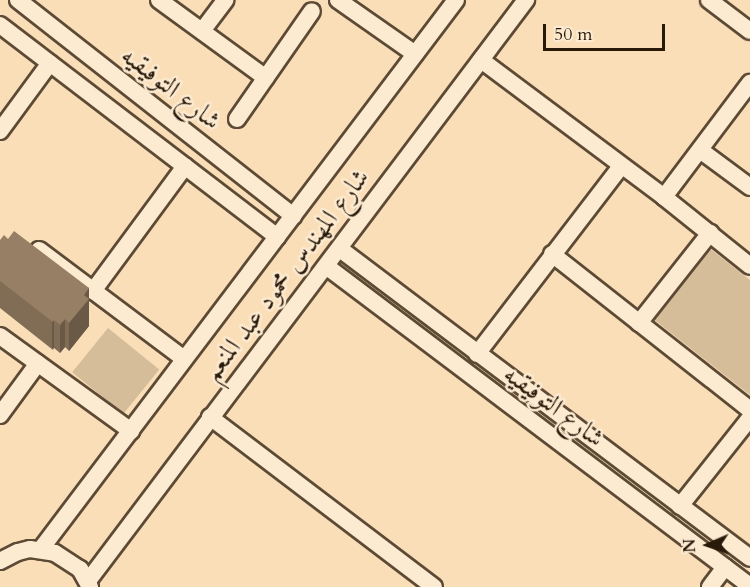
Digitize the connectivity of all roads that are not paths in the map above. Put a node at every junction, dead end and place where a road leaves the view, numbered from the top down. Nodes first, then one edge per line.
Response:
1 (18, 0) edge
2 (159, 0) edge
3 (225, 0) edge
4 (338, 0) edge
5 (456, 0) edge
6 (526, 0) edge
7 (709, 0) edge
8 (312, 11) dead end
9 (0, 25) edge
10 (202, 31) junction
11 (750, 31) edge
12 (415, 54) junction
13 (481, 60) junction
14 (50, 63) junction
15 (266, 78) junction
16 (750, 83) edge
17 (237, 119) dead end
18 (0, 131) edge
19 (700, 150) junction
20 (185, 166) junction
21 (621, 166) junction
22 (750, 187) edge
23 (664, 197) junction
24 (293, 216) junction
25 (710, 233) junction
26 (277, 237) junction
27 (33, 245) edge
28 (340, 249) junction
29 (552, 254) junction
30 (326, 266) junction
31 (750, 266) edge
32 (93, 291) junction
33 (408, 301) junction
34 (395, 318) junction
35 (639, 323) junction
36 (0, 336) edge
37 (477, 354) junction
38 (184, 359) junction
39 (38, 363) junction
40 (750, 410) edge
41 (0, 415) edge
42 (210, 417) junction
43 (750, 418) edge
44 (130, 431) junction
45 (680, 506) junction
46 (41, 549) junction
47 (3, 556) edge
48 (750, 558) edge
49 (725, 567) junction
50 (89, 584) edge
51 (750, 586) edge
52 (434, 587) edge
53 (710, 587) edge

1 - 24 street, شارع التوفيقيه
2 - 10 street
3 - 10 street
4 - 12 street
5 - 12 street, شارع المهندس محمود عبد المنعم
6 - 13 street, شارع المهندس محمود عبد المنعم
7 - 11 street
8 - 15 street
9 - 14 street, شارع التوفيقيه
10 - 15 street
12 - 24 street, شارع المهندس محمود عبد المنعم
13 - 21 street
13 - 28 street, شارع المهندس محمود عبد المنعم
14 - 18 street
14 - 20 street, شارع التوفيقيه
15 - 17 street
16 - 19 street
19 - 22 street
19 - 23 street
20 - 26 street, شارع التوفيقيه
20 - 32 street
21 - 23 street
21 - 29 street
23 - 25 street
24 - 26 street, شارع المهندس محمود عبد المنعم
25 - 31 street
25 - 35 street
26 - 38 street, شارع المهندس محمود عبد المنعم
27 - 32 street
28 - 30 street, شارع المهندس محمود عبد المنعم
28 - 33 street, شارع التوفيقيه
29 - 35 street
29 - 37 street
30 - 34 street, شارع التوفيقيه
30 - 42 street, شارع المهندس محمود عبد المنعم
32 - 38 street
33 - 34 street
33 - 37 street, شارع التوفيقيه
34 - 49 street, شارع التوفيقيه
35 - 40 street
36 - 39 street
37 - 45 street, شارع التوفيقيه
38 - 44 street, شارع المهندس محمود عبد المنعم
39 - 41 street
39 - 44 street
42 - 50 street, شارع المهندس محمود عبد المنعم
42 - 52 street
43 - 45 street
44 - 46 street, شارع المهندس محمود عبد المنعم
45 - 48 street, شارع التوفيقيه
46 - 47 street
46 - 50 street
49 - 51 street, شارع التوفيقيه
49 - 53 street

